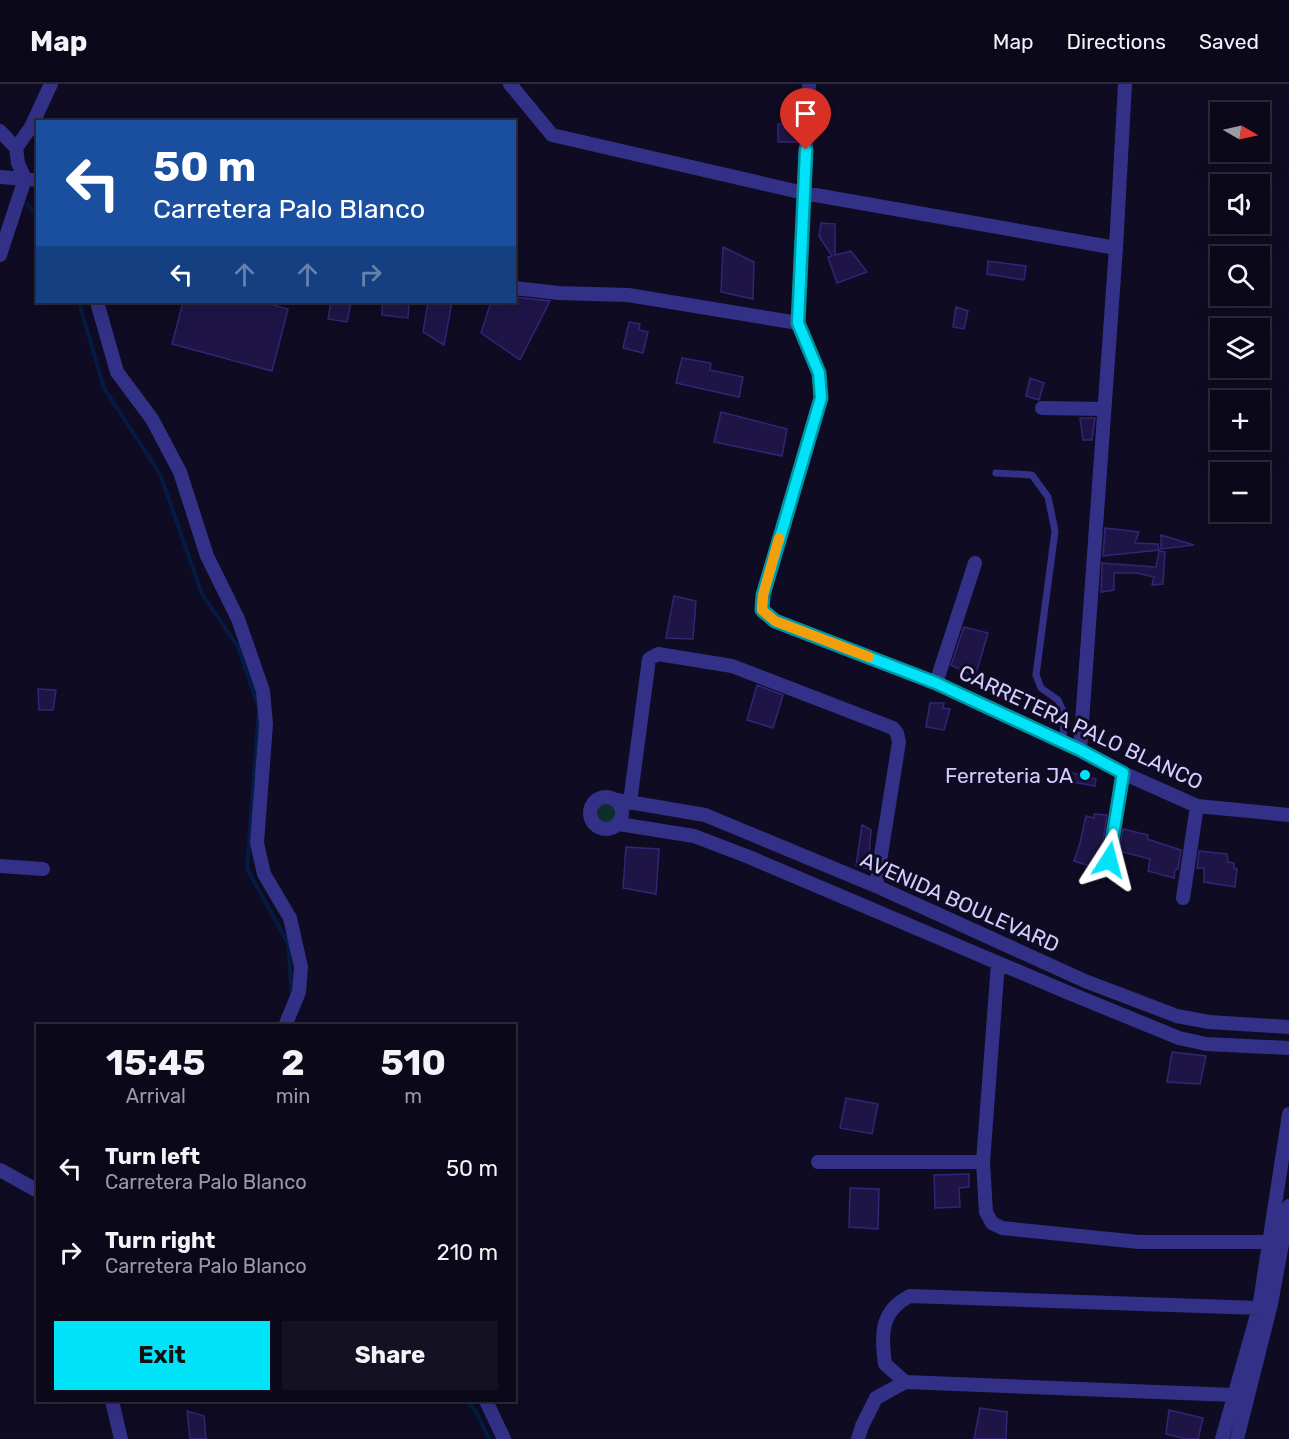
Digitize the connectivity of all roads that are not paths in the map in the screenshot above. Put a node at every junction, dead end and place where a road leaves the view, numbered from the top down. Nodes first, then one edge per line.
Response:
1 (51, 84) edge
2 (510, 84) edge
3 (809, 84) edge
4 (1125, 84) edge
5 (0, 130) edge
6 (16, 148) junction
7 (0, 177) edge
8 (31, 179) edge
9 (804, 193) junction
10 (1116, 248) junction
11 (0, 255) edge
12 (516, 288) edge
13 (97, 303) edge
14 (798, 323) junction
15 (1042, 408) dead end
16 (1104, 409) junction
17 (996, 472) dead end
18 (975, 563) dead end
19 (936, 683) junction
20 (1063, 743) junction
21 (1080, 750) junction
22 (1123, 773) junction
23 (624, 801) junction
24 (1197, 806) junction
25 (1289, 815) edge
26 (619, 824) junction
27 (1109, 860) dead end
28 (0, 866) edge
29 (43, 869) dead end
30 (876, 886) junction
31 (1183, 898) dead end
32 (998, 963) junction
33 (286, 1024) edge
34 (1289, 1027) edge
35 (1289, 1048) edge
36 (1289, 1114) edge
37 (818, 1162) dead end
38 (983, 1162) junction
39 (0, 1170) edge
40 (36, 1190) edge
41 (1289, 1206) edge
42 (1277, 1242) junction
43 (1259, 1308) junction
44 (905, 1382) junction
45 (1234, 1395) junction
46 (112, 1402) edge
47 (486, 1402) edge
48 (121, 1439) edge
49 (504, 1439) edge
50 (858, 1439) edge
51 (1222, 1439) edge
52 (1237, 1439) edge

1 - 6 street
2 - 9 street
3 - 9 street, CARRETERA PALO BLANCO
4 - 10 street
5 - 6 street
6 - 8 street
7 - 8 street
8 - 11 street
9 - 10 street
9 - 14 street, CARRETERA PALO BLANCO
10 - 16 street
12 - 14 street
13 - 33 street
14 - 19 street, CARRETERA PALO BLANCO
15 - 16 street
16 - 21 street
17 - 20 lane
18 - 19 street
19 - 20 street, CARRETERA PALO BLANCO
20 - 21 street, CARRETERA PALO BLANCO
21 - 22 street, CARRETERA PALO BLANCO
22 - 24 street, CARRETERA PALO BLANCO
22 - 27 street
23 - 26 street
23 - 26 street
23 - 30 street, AVENIDA BOULEVARD
23 - 30 street
24 - 25 street, CARRETERA PALO BLANCO
24 - 31 street
26 - 32 street, AVENIDA BOULEVARD
28 - 29 street
30 - 34 street, AVENIDA BOULEVARD
32 - 35 street, AVENIDA BOULEVARD
32 - 38 street
36 - 42 street
37 - 38 street
38 - 42 street
39 - 40 street
41 - 42 street
42 - 43 street
42 - 52 street
43 - 44 street
43 - 45 street
44 - 45 street
44 - 50 street
45 - 51 street
46 - 48 street
47 - 49 street

